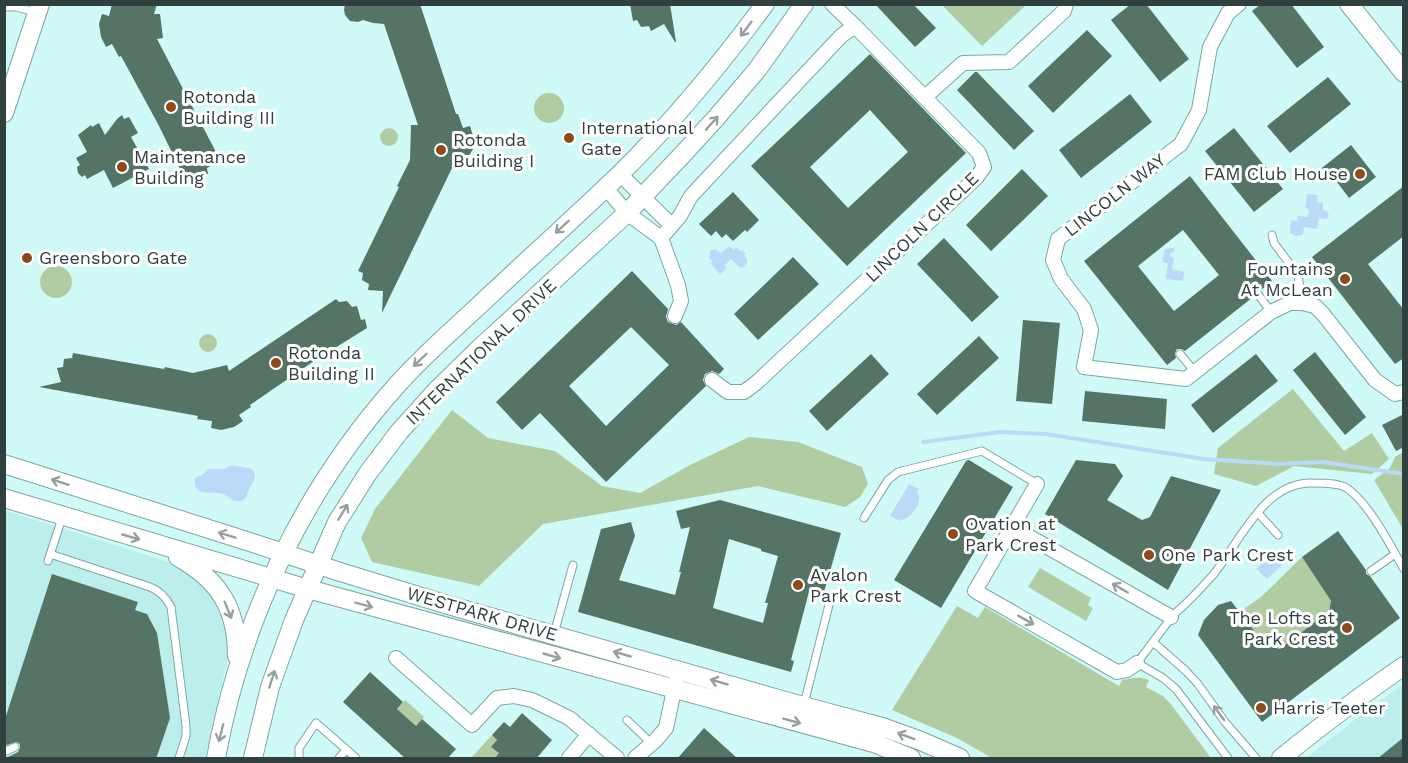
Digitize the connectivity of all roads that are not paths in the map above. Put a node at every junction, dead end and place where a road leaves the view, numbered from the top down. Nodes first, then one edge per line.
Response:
1 (765, 4) edge
2 (804, 4) edge
3 (832, 4) edge
4 (1066, 4) edge
5 (1239, 4) edge
6 (1349, 4) edge
7 (8, 7) dead end
8 (38, 9) edge
9 (855, 26) junction
10 (1404, 73) edge
11 (925, 97) junction
12 (6, 107) edge
13 (620, 174) junction
14 (605, 187) junction
15 (643, 196) junction
16 (627, 213) junction
17 (671, 225) junction
18 (1272, 235) dead end
19 (661, 238) junction
20 (1257, 293) dead end
21 (1302, 303) junction
22 (1271, 312) junction
23 (675, 316) dead end
24 (1180, 354) dead end
25 (1195, 372) junction
26 (712, 380) dead end
27 (1404, 392) edge
28 (4, 464) edge
29 (1037, 484) joint
30 (4, 498) edge
31 (1258, 513) junction
32 (62, 516) junction
33 (864, 518) dead end
34 (1012, 526) junction
35 (1278, 535) dead end
36 (156, 544) junction
37 (283, 553) junction
38 (1395, 554) junction
39 (318, 565) junction
40 (573, 565) dead end
41 (1404, 569) edge
42 (1371, 571) dead end
43 (271, 578) junction
44 (308, 589) junction
45 (830, 601) dead end
46 (1171, 617) junction
47 (554, 634) junction
48 (1153, 642) junction
49 (396, 658) dead end
50 (1137, 663) junction
51 (1404, 666) edge
52 (237, 668) junction
53 (678, 671) junction
54 (675, 690) junction
55 (803, 706) junction
56 (627, 720) dead end
57 (589, 734) junction
58 (651, 744) junction
59 (15, 747) dead end
60 (346, 750) junction
61 (4, 752) edge
62 (179, 759) edge
63 (216, 759) edge
64 (253, 759) edge
65 (299, 759) edge
66 (339, 759) edge
67 (356, 759) edge
68 (569, 759) edge
69 (617, 759) edge
70 (635, 759) edge
71 (911, 759) edge
72 (960, 759) edge
73 (1228, 759) edge
74 (1256, 759) edge
75 (1281, 759) edge

1 -> 13 main road, INTERNATIONAL DRIVE
15 -> 2 main road, INTERNATIONAL DRIVE
3 - 9 street, LINCOLN CIRCLE
4 - 11 street
5 - 25 street, LINCOLN WAY
6 - 10 main road
7 - 8 lane
8 - 12 main road
9 - 11 street, LINCOLN CIRCLE
9 - 17 street
11 - 26 street, LINCOLN CIRCLE
13 - 14 main road, INTERNATIONAL DRIVE
13 - 15 street
14 - 16 street
14 -> 37 main road, INTERNATIONAL DRIVE
15 - 16 main road, INTERNATIONAL DRIVE
15 - 17 street
16 - 19 street
39 -> 16 main road, INTERNATIONAL DRIVE
17 - 19 street
18 - 21 lane
19 - 23 street
20 - 22 lane
21 - 22 street, LINCOLN WAY
21 - 27 street
22 - 25 street, LINCOLN WAY
24 - 25 lane
37 -> 28 main road, WESTPARK DRIVE
29 - 33 lane
29 - 34 street
30 - 32 main road, WESTPARK DRIVE
31 - 35 lane
31 - 38 lane
31 - 46 lane
32 -> 36 main road, WESTPARK DRIVE
32 - 62 lane
46 -> 34 street
34 -> 50 street
36 - 43 main road, WESTPARK DRIVE
36 -> 52 main road
37 - 39 main road, WESTPARK DRIVE
37 - 43 main road, INTERNATIONAL DRIVE
38 - 41 lane
38 - 42 lane
39 - 44 main road, INTERNATIONAL DRIVE
39 - 47 main road, WESTPARK DRIVE
40 - 47 lane
43 - 44 main road, WESTPARK DRIVE
43 - 52 main road, INTERNATIONAL DRIVE
44 -> 54 main road, WESTPARK DRIVE
64 -> 44 main road, INTERNATIONAL DRIVE
45 - 55 lane
46 - 48 lane
53 -> 47 main road, WESTPARK DRIVE
48 - 50 lane
74 -> 48 lane
49 - 57 street
50 - 73 lane
51 - 75 main road
52 -> 63 main road, INTERNATIONAL DRIVE
53 - 54 street
55 -> 53 main road, WESTPARK DRIVE
54 - 58 street
54 -> 71 main road, WESTPARK DRIVE
72 -> 55 main road, WESTPARK DRIVE
56 - 58 lane
57 - 68 street
57 - 69 street
58 - 70 street
59 - 61 lane
60 - 65 lane
60 - 66 lane
60 - 67 lane

